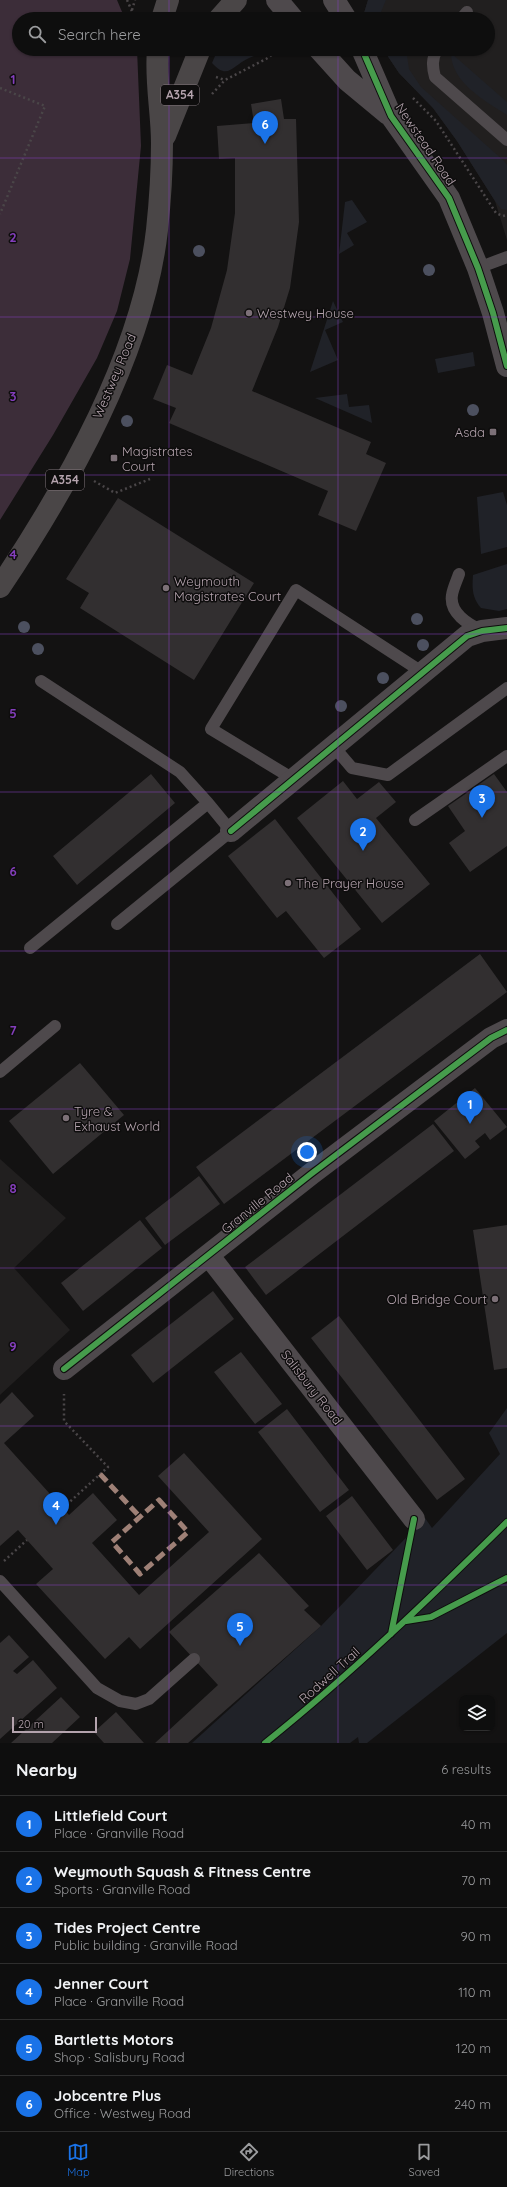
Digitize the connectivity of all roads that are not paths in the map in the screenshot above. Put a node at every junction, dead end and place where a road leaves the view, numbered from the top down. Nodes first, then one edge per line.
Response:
1 (168, 0) edge
2 (236, 0) edge
3 (277, 0) edge
4 (334, 0) edge
5 (164, 12) edge
6 (225, 12) edge
7 (288, 12) edge
8 (342, 12) edge
9 (158, 56) edge
10 (197, 56) edge
11 (325, 56) edge
12 (365, 56) edge
13 (434, 56) edge
14 (391, 116) junction
15 (507, 140) edge
16 (162, 142) junction
17 (507, 257) edge
18 (478, 268) junction
19 (507, 366) edge
20 (459, 574) dead end
21 (0, 587) edge
22 (507, 628) edge
23 (482, 631) junction
24 (422, 672) junction
25 (41, 681) dead end
26 (507, 688) edge
27 (334, 746) junction
28 (507, 756) edge
29 (295, 780) junction
30 (208, 803) junction
31 (415, 820) dead end
32 (231, 831) junction
33 (117, 924) dead end
34 (30, 948) dead end
35 (55, 1026) dead end
36 (507, 1030) edge
37 (0, 1072) edge
38 (209, 1256) junction
39 (64, 1369) road end
40 (414, 1519) dead end
41 (0, 1581) edge
42 (194, 1659) dead end

1 - 5 highway
2 - 6 highway
3 - 7 street
4 - 8 street
9 - 16 highway, Westwey Road / A354
10 - 16 highway, Westwey Road / A354
11 - 14 street, Newstead Road
12 - 14 street, Newstead Road
13 - 15 lane
14 - 18 street, Newstead Road
16 - 21 highway, Westwey Road / A354
17 - 18 lane
18 - 19 street, Newstead Road
20 - 23 lane
22 - 23 street
23 - 24 street
24 - 27 street
24 - 29 lane
25 - 30 lane
26 - 27 lane
27 - 29 street
28 - 31 lane
29 - 32 street
30 - 32 lane
30 - 34 lane
32 - 33 lane
35 - 37 lane
36 - 38 street, Granville Road
38 - 39 street, Granville Road
38 - 40 street, Salisbury Road
41 - 42 lane

